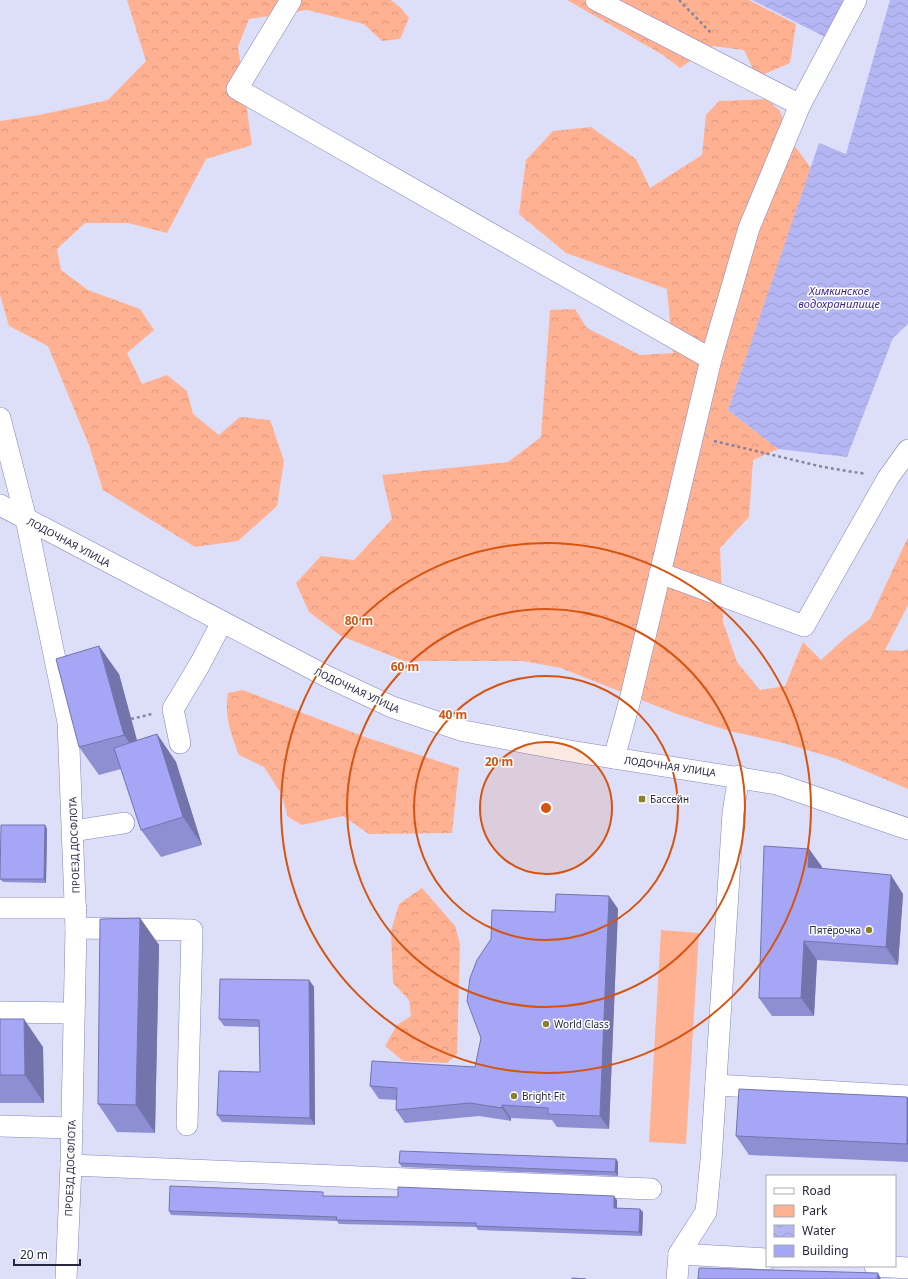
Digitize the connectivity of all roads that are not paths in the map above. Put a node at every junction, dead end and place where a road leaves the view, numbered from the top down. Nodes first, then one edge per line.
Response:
1 (291, 0) edge
2 (596, 0) edge
3 (856, 0) edge
4 (800, 106) junction
5 (711, 359) junction
6 (0, 418) edge
7 (908, 450) edge
8 (0, 505) edge
9 (26, 519) junction
10 (660, 573) junction
11 (222, 622) junction
12 (180, 743) dead end
13 (614, 758) junction
14 (739, 776) junction
15 (124, 823) edge
16 (908, 828) edge
17 (73, 831) junction
18 (0, 908) edge
19 (76, 918) junction
20 (0, 1012) edge
21 (74, 1013) junction
22 (716, 1084) junction
23 (908, 1096) edge
24 (187, 1125) dead end
25 (0, 1126) edge
26 (72, 1128) junction
27 (71, 1165) junction
28 (652, 1188) dead end
29 (679, 1254) junction
30 (766, 1259) edge
31 (892, 1267) edge
32 (908, 1268) edge
33 (66, 1279) edge
34 (677, 1279) edge

1 - 5 street
2 - 4 street
3 - 4 street
4 - 5 street
5 - 10 street
6 - 9 street, ПРОЕЗД ДОСФЛОТА
7 - 10 street
8 - 9 street, ЛОДОЧНАЯ УЛИЦА
9 - 11 street, ЛОДОЧНАЯ УЛИЦА
9 - 17 street, ПРОЕЗД ДОСФЛОТА
10 - 13 street
11 - 12 street
11 - 13 street, ЛОДОЧНАЯ УЛИЦА
13 - 14 street, ЛОДОЧНАЯ УЛИЦА
14 - 16 street, ЛОДОЧНАЯ УЛИЦА
14 - 22 street
15 - 17 street
17 - 19 street, ПРОЕЗД ДОСФЛОТА
18 - 19 street
19 - 21 street, ПРОЕЗД ДОСФЛОТА
19 - 24 street
20 - 21 street
21 - 26 street, ПРОЕЗД ДОСФЛОТА
22 - 23 street
22 - 29 street
25 - 26 street
26 - 27 street, ПРОЕЗД ДОСФЛОТА
27 - 28 street
27 - 33 street, ПРОЕЗД ДОСФЛОТА
29 - 30 street
29 - 34 street
31 - 32 street

